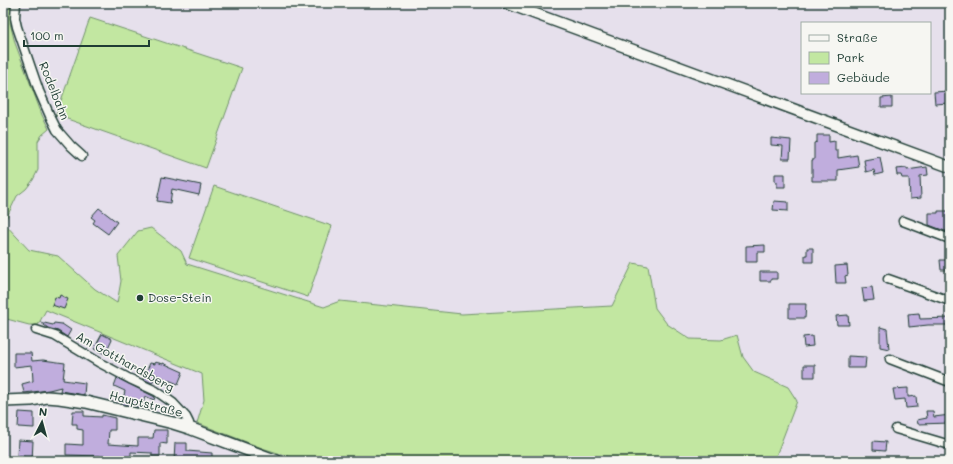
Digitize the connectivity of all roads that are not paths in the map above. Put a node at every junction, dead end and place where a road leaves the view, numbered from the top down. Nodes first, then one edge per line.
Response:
1 (16, 3) edge
2 (506, 3) edge
3 (82, 156) dead end
4 (950, 168) edge
5 (903, 221) dead end
6 (950, 239) edge
7 (888, 279) dead end
8 (950, 301) edge
9 (36, 330) dead end
10 (890, 359) dead end
11 (950, 382) edge
12 (3, 401) edge
13 (189, 428) junction
14 (896, 429) dead end
15 (950, 445) edge
16 (277, 461) edge

1 - 3 street, Rodelbahn
2 - 4 street
5 - 6 street
7 - 8 street
9 - 13 street, Am Gotthardsberg
10 - 11 street
12 - 13 main road, Hauptstraße
13 - 16 main road, Hauptstraße
14 - 15 street

